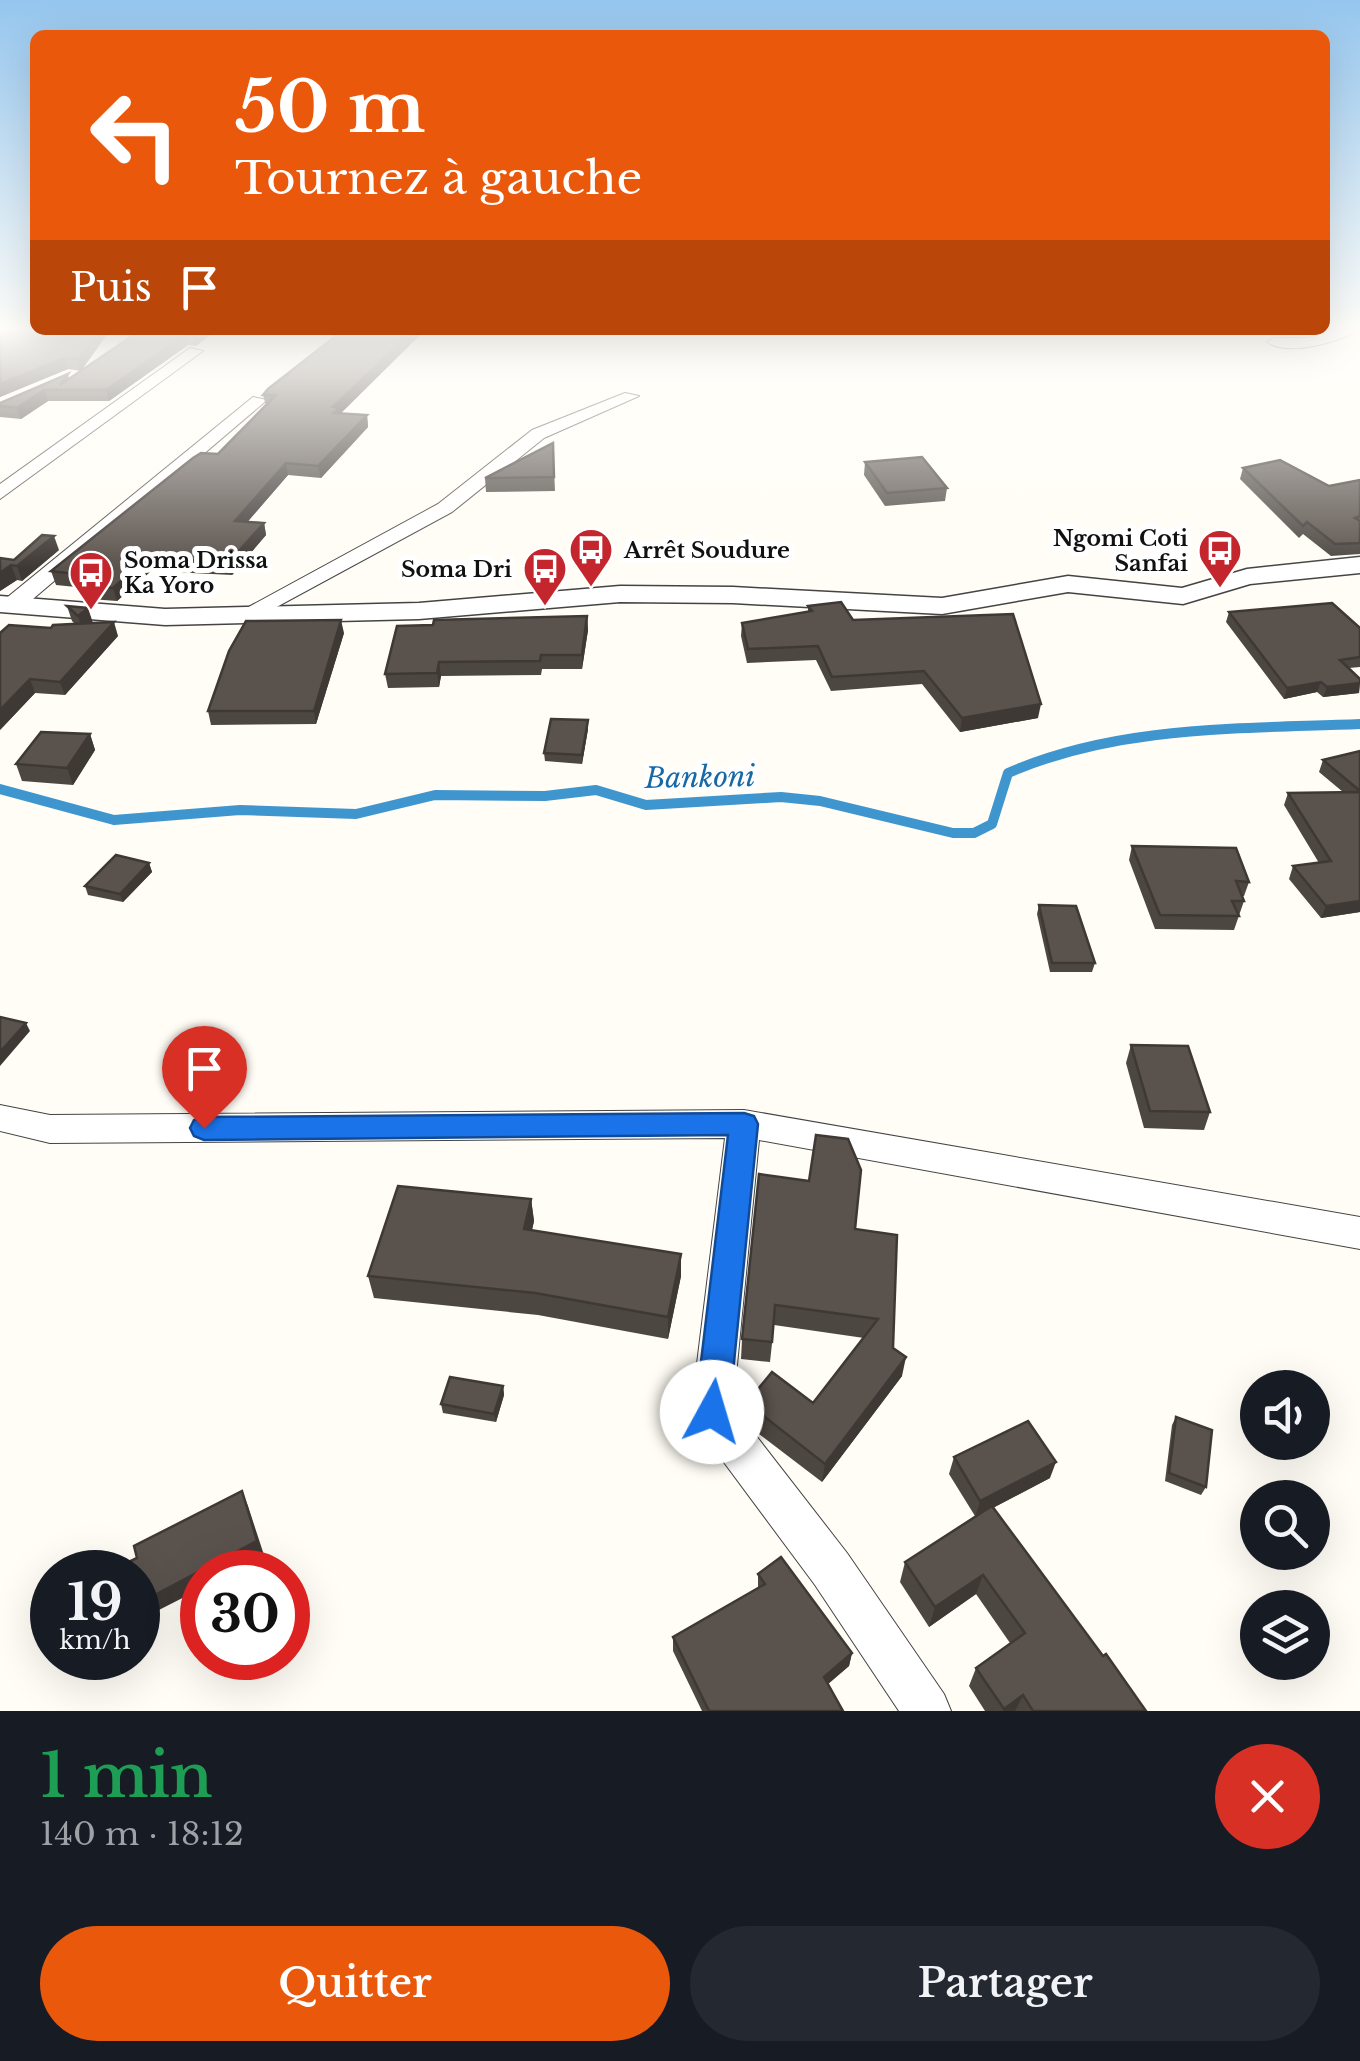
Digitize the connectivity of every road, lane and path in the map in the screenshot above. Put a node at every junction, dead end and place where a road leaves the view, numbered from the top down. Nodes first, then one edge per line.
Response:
1 (116, 409) edge
2 (249, 409) edge
3 (600, 409) edge
4 (0, 493) edge
5 (1360, 565) edge
6 (6, 605) edge
7 (243, 616) junction
8 (0, 1118) edge
9 (744, 1124) junction
10 (1360, 1233) edge
11 (927, 1711) edge

1 - 4 street
2 - 6 street
3 - 7 street
5 - 7 street
6 - 7 street
8 - 9 street
9 - 10 street
9 - 11 street

